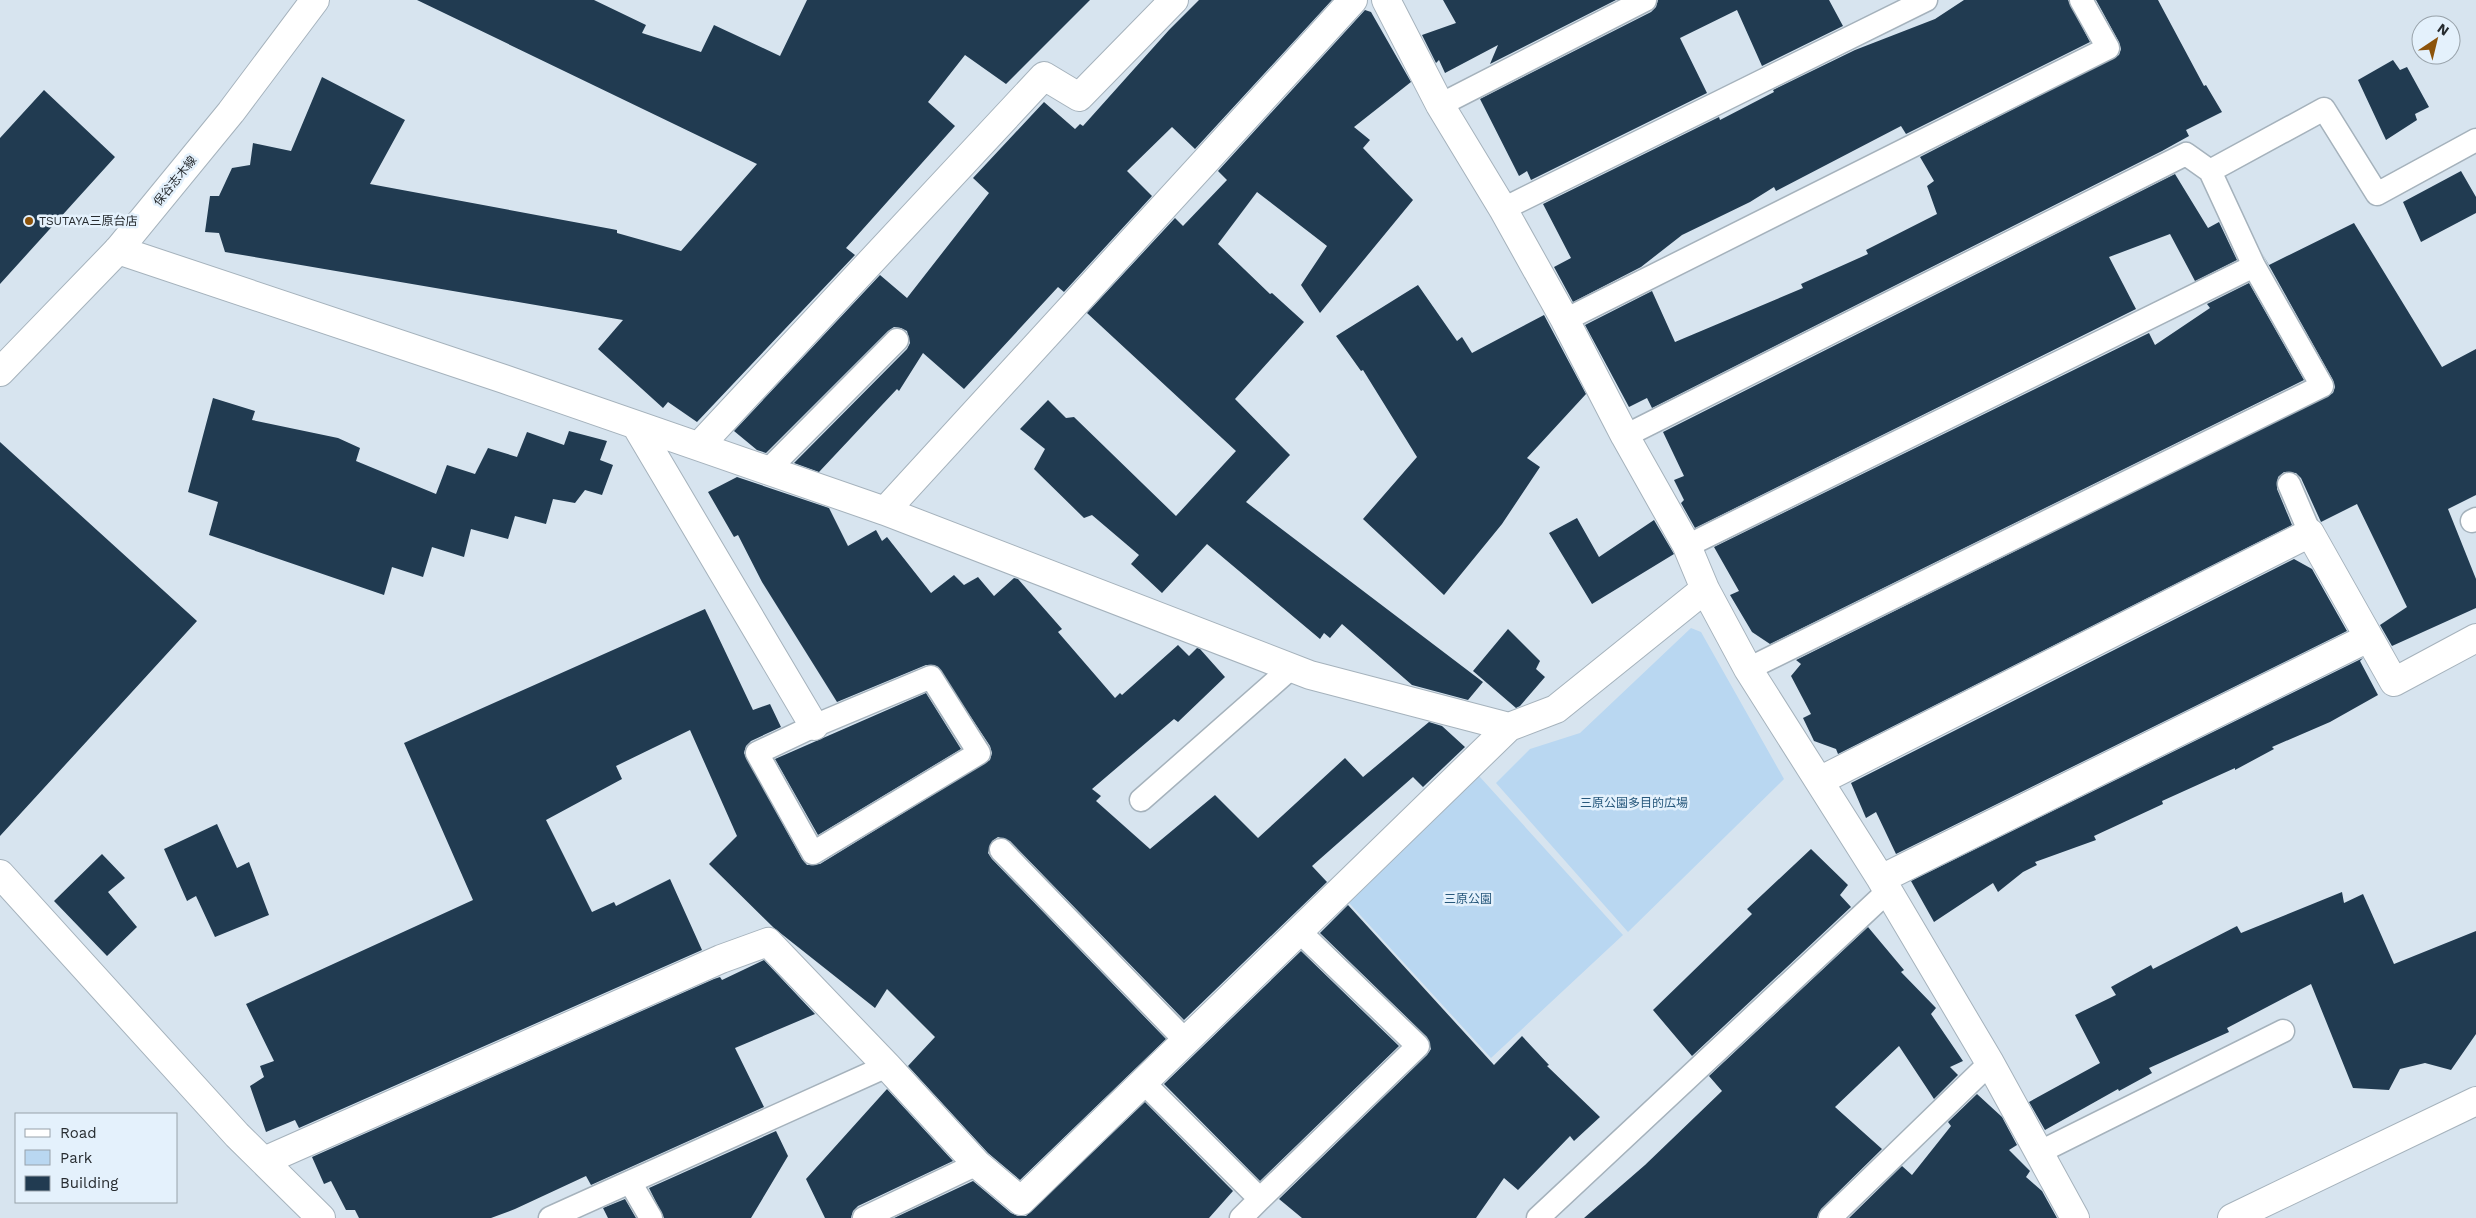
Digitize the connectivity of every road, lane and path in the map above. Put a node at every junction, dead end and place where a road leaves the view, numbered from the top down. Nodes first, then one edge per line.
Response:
1 (315, 0) edge
2 (1174, 0) edge
3 (1353, 0) edge
4 (1386, 0) edge
5 (1645, 0) edge
6 (1926, 0) edge
7 (2081, 0) edge
8 (1440, 105) junction
9 (2476, 140) edge
10 (2210, 171) junction
11 (1503, 209) junction
12 (118, 250) junction
13 (2254, 266) junction
14 (1565, 320) junction
15 (898, 340) dead end
16 (0, 372) edge
17 (637, 427) junction
18 (1625, 436) junction
19 (699, 446) junction
20 (768, 471) junction
21 (2289, 484) dead end
22 (885, 511) junction
23 (2310, 533) junction
24 (1687, 546) junction
25 (1705, 589) junction
26 (2368, 638) junction
27 (2476, 638) edge
28 (1291, 668) junction
29 (1748, 669) junction
30 (814, 726) junction
31 (1509, 727) junction
32 (1819, 781) junction
33 (1141, 800) dead end
34 (1001, 850) dead end
35 (0, 874) edge
36 (1885, 885) junction
37 (1300, 932) junction
38 (2282, 1031) dead end
39 (1186, 1041) junction
40 (1990, 1063) junction
41 (888, 1066) junction
42 (1144, 1083) junction
43 (2476, 1101) edge
44 (2040, 1152) junction
45 (264, 1161) junction
46 (977, 1164) junction
47 (630, 1182) junction
48 (1260, 1199) junction
49 (321, 1218) edge
50 (550, 1218) edge
51 (651, 1218) edge
52 (864, 1218) edge
53 (1241, 1218) edge
54 (1538, 1218) edge
55 (1830, 1218) edge
56 (2075, 1218) edge
57 (2232, 1218) edge

1 - 12 street, 保谷志木線
2 - 19 street
3 - 22 street
4 - 8 street
5 - 8 lane
6 - 11 lane
7 - 14 lane
8 - 11 street
9 - 10 lane
10 - 13 lane
10 - 18 lane
11 - 14 street
12 - 16 street, 保谷志木線
12 - 17 street
13 - 24 lane
13 - 29 lane
14 - 18 street
15 - 20 lane
17 - 19 street
17 - 30 street
18 - 24 street
19 - 20 street
20 - 22 street
21 - 23 lane
22 - 28 street
23 - 26 street
23 - 32 street
24 - 25 street
25 - 29 street
25 - 31 street
26 - 27 street
26 - 36 street
28 - 31 street
28 - 33 lane
29 - 32 street
30 - 30 lane
31 - 37 street
32 - 36 street
34 - 39 lane
35 - 45 street
36 - 40 street
36 - 54 lane
37 - 39 street
37 - 48 lane
38 - 44 lane
39 - 42 street
40 - 44 street
40 - 55 lane
41 - 45 street
41 - 46 street
41 - 47 lane
42 - 46 street
42 - 48 lane
43 - 57 street
44 - 56 street
45 - 49 street
46 - 52 lane
47 - 50 lane
47 - 51 lane
48 - 53 lane

